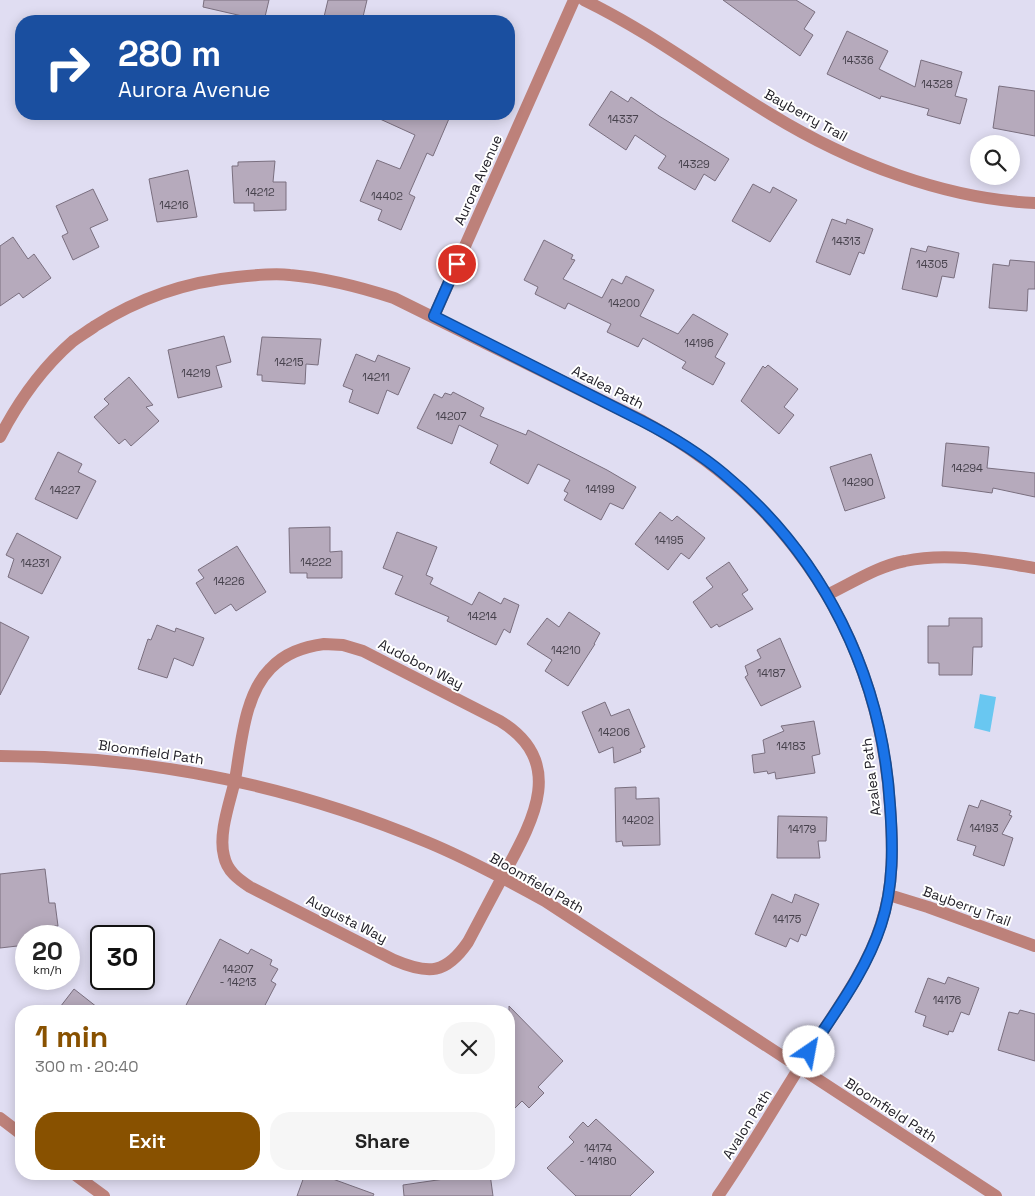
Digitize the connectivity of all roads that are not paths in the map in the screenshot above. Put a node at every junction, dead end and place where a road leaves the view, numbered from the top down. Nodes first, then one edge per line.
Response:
1 (574, 0) edge
2 (584, 0) edge
3 (1035, 203) edge
4 (434, 316) junction
5 (0, 437) edge
6 (1035, 568) edge
7 (828, 595) junction
8 (0, 756) edge
9 (235, 780) junction
10 (502, 878) junction
11 (889, 895) junction
12 (1035, 946) edge
13 (799, 1068) junction
14 (0, 1118) edge
15 (15, 1129) edge
16 (82, 1180) edge
17 (104, 1196) edge
18 (718, 1196) edge
19 (996, 1196) edge

1 - 4 street, Aurora Avenue
2 - 3 street, Bayberry Trail
4 - 5 street, Azalea Path
4 - 7 street, Azalea Path
6 - 7 street
7 - 11 street, Azalea Path
8 - 9 street, Bloomfield Path
9 - 10 street, Bloomfield Path
9 - 10 street, Augusta Way
9 - 10 street, Audobon Way
10 - 13 street, Bloomfield Path
11 - 12 street, Bayberry Trail
11 - 13 street, Azalea Path
13 - 18 street, Avalon Path
13 - 19 street, Bloomfield Path
14 - 15 street
16 - 17 street

